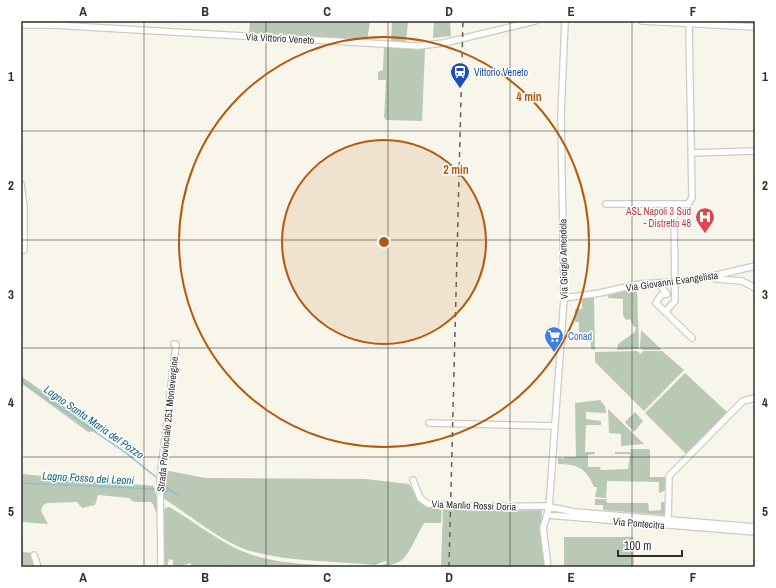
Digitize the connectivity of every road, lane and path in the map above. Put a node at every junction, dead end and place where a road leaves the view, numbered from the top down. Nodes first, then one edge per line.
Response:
1 (535, 21) edge
2 (565, 21) edge
3 (642, 21) edge
4 (21, 25) edge
5 (689, 25) junction
6 (755, 27) edge
7 (755, 151) edge
8 (691, 153) junction
9 (21, 184) edge
10 (606, 204) dead end
11 (674, 205) junction
12 (24, 250) dead end
13 (755, 266) edge
14 (713, 276) junction
15 (675, 282) junction
16 (658, 283) junction
17 (755, 288) edge
18 (564, 298) junction
19 (665, 312) junction
20 (692, 338) dead end
21 (174, 344) dead end
22 (755, 398) edge
23 (429, 423) dead end
24 (554, 426) junction
25 (413, 480) dead end
26 (550, 496) junction
27 (549, 508) junction
28 (560, 510) junction
29 (547, 515) junction
30 (668, 522) junction
31 (755, 527) edge
32 (755, 532) edge
33 (34, 555) dead end
34 (38, 567) edge
35 (161, 567) edge
36 (548, 567) edge

1 - 4 street, Via Vittorio Veneto
2 - 18 street, Via Giorgio Amendola
3 - 5 street
5 - 6 street
5 - 8 street
7 - 8 street
8 - 11 street
9 - 12 street
10 - 11 street
11 - 15 street
13 - 14 street, Via Giovanni Evangelista
14 - 15 street, Via Giovanni Evangelista
14 - 17 street
15 - 16 street, Via Giovanni Evangelista
15 - 19 street
16 - 18 street, Via Giovanni Evangelista
16 - 19 street
18 - 24 street, Via Giorgio Amendola
19 - 20 street
21 - 35 street, Strada Provinciale 251 Montevergine
22 - 30 street
23 - 24 street
24 - 26 street, Via Giorgio Amendola
25 - 27 street, Via Manlio Rossi Doria
26 - 27 street, Via Giorgio Amendola
26 - 28 street
27 - 28 street, Via Pontecitra
27 - 29 street, Via Giorgio Amendola
28 - 30 street, Via Pontecitra
29 - 30 street, Via Pontecitra
29 - 36 street, Via Giorgio Amendola
30 - 31 street, Via Pontecitra
30 - 32 street, Via Pontecitra
33 - 34 street

